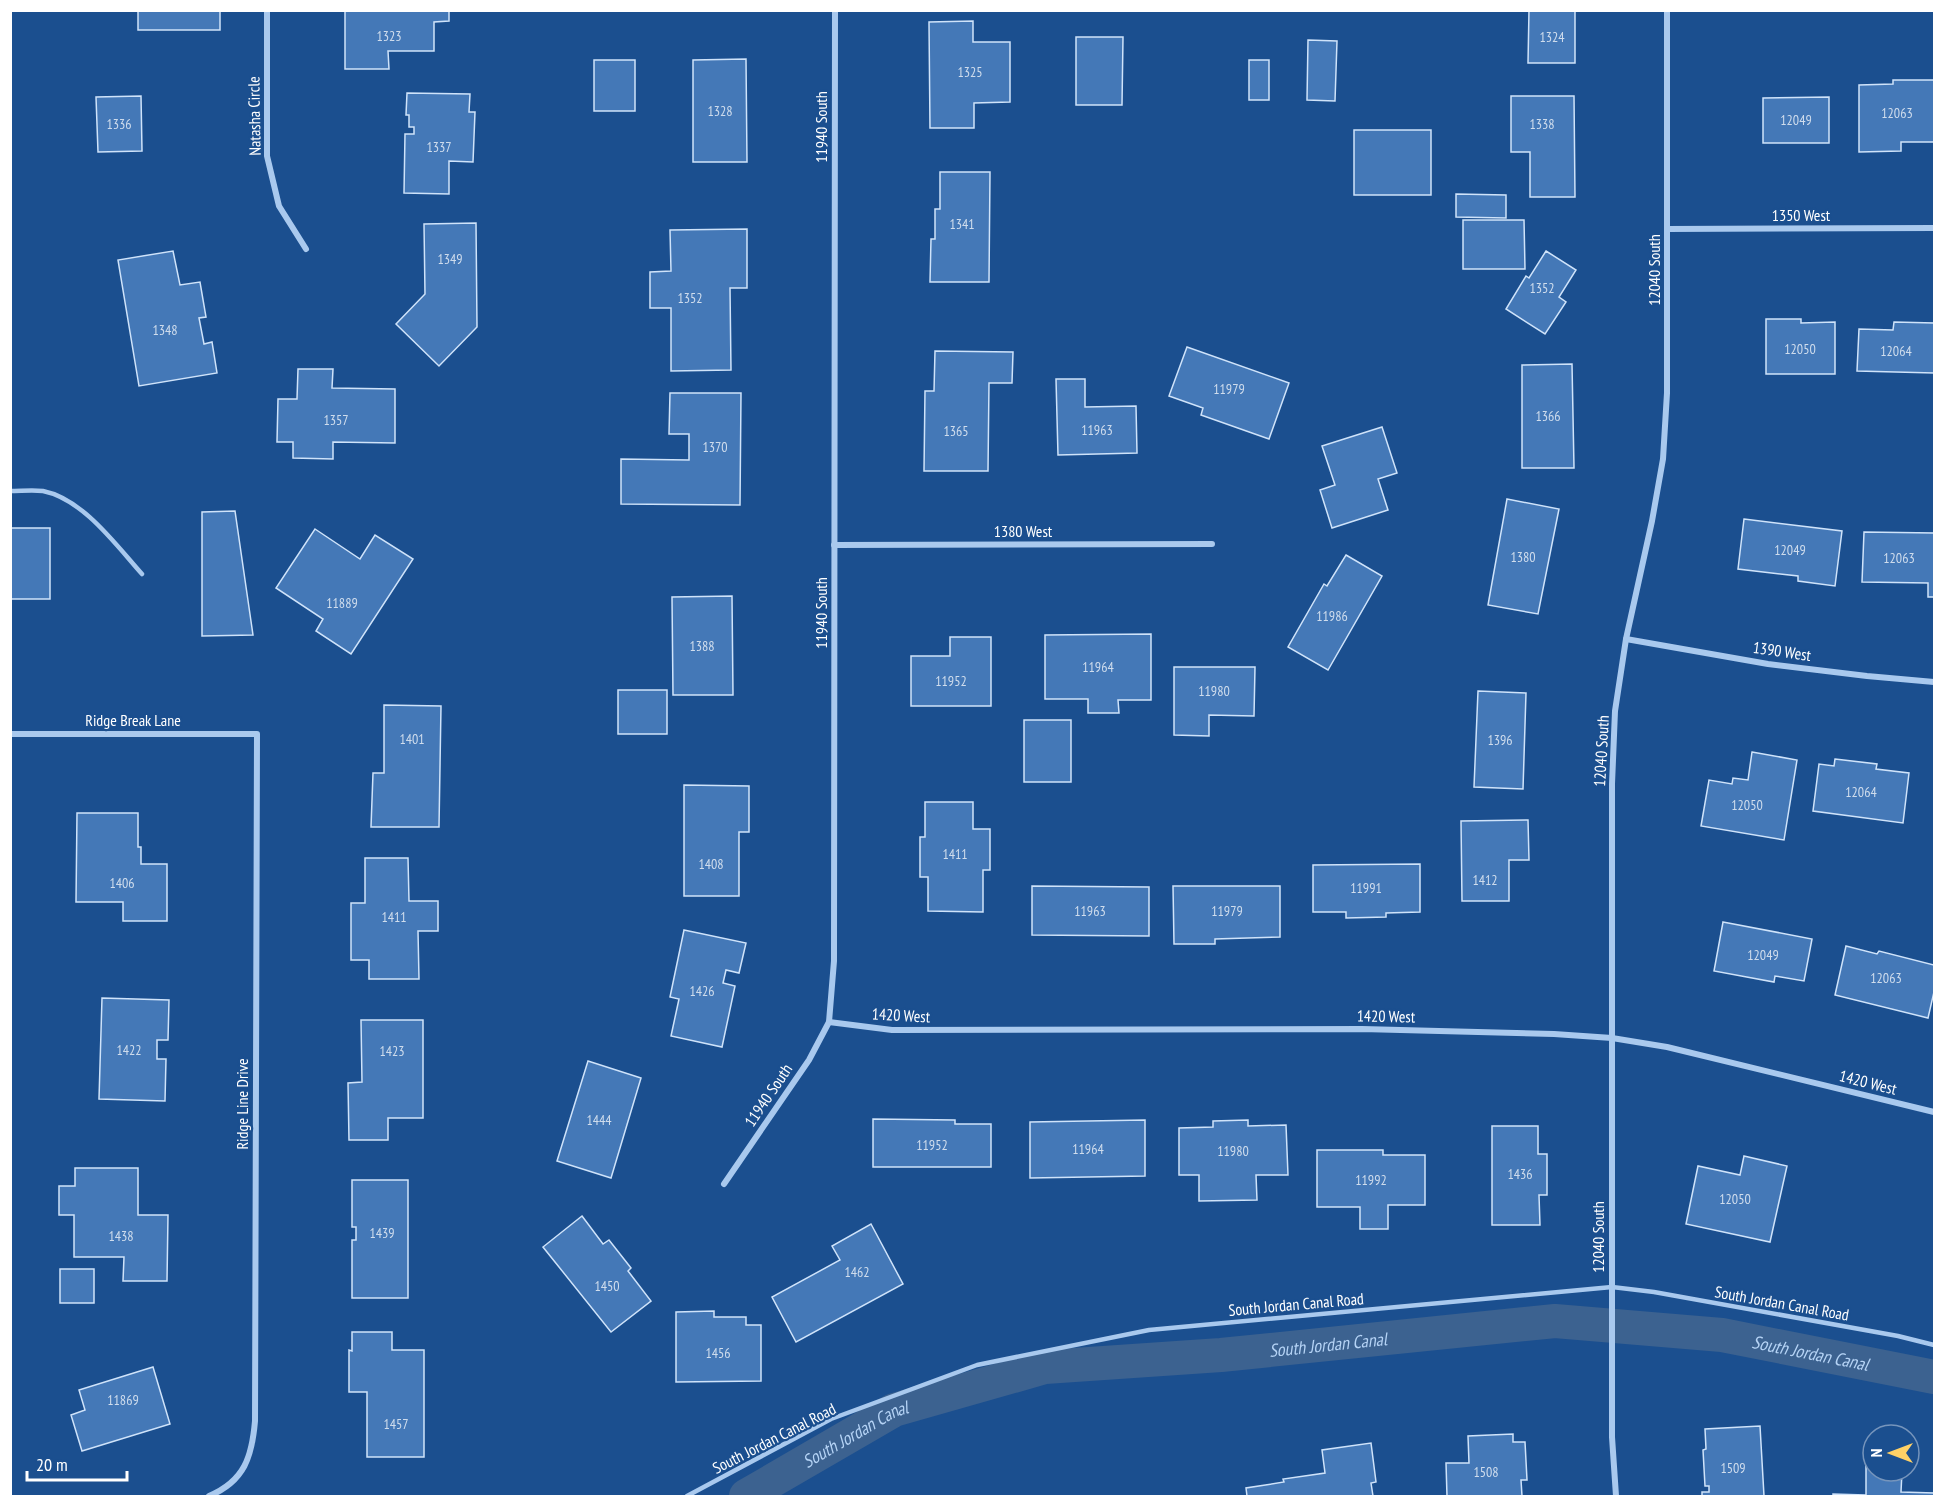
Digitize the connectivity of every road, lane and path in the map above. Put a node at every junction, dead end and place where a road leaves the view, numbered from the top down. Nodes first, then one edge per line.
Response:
1 (267, 10) edge
2 (835, 10) edge
3 (1667, 10) edge
4 (1935, 228) edge
5 (1667, 229) junction
6 (306, 249) dead end
7 (10, 492) edge
8 (834, 544) junction
9 (1212, 544) dead end
10 (142, 574) dead end
11 (1626, 639) junction
12 (1935, 682) edge
13 (10, 734) edge
14 (256, 734) joint
15 (829, 1022) junction
16 (1612, 1038) junction
17 (1935, 1112) edge
18 (724, 1184) dead end
19 (1611, 1287) junction
20 (1935, 1345) edge
21 (209, 1497) edge
22 (687, 1497) edge
23 (1616, 1497) edge

1 - 6 street, Natasha Circle
2 - 8 street, 11940 South
3 - 5 street, 12040 South
4 - 5 street, 1350 West
5 - 11 street, 12040 South
7 - 10 lane
8 - 9 street, 1380 West
8 - 15 street, 11940 South
11 - 12 street, 1390 West
11 - 16 street, 12040 South
13 - 14 street, Ridge Break Lane
14 - 21 street, Ridge Line Drive
15 - 16 street, 1420 West
15 - 18 street, 11940 South
16 - 17 street, 1420 West
16 - 19 street, 12040 South
19 - 20 lane, South Jordan Canal Road
19 - 22 lane, South Jordan Canal Road
19 - 23 street, 12040 South

